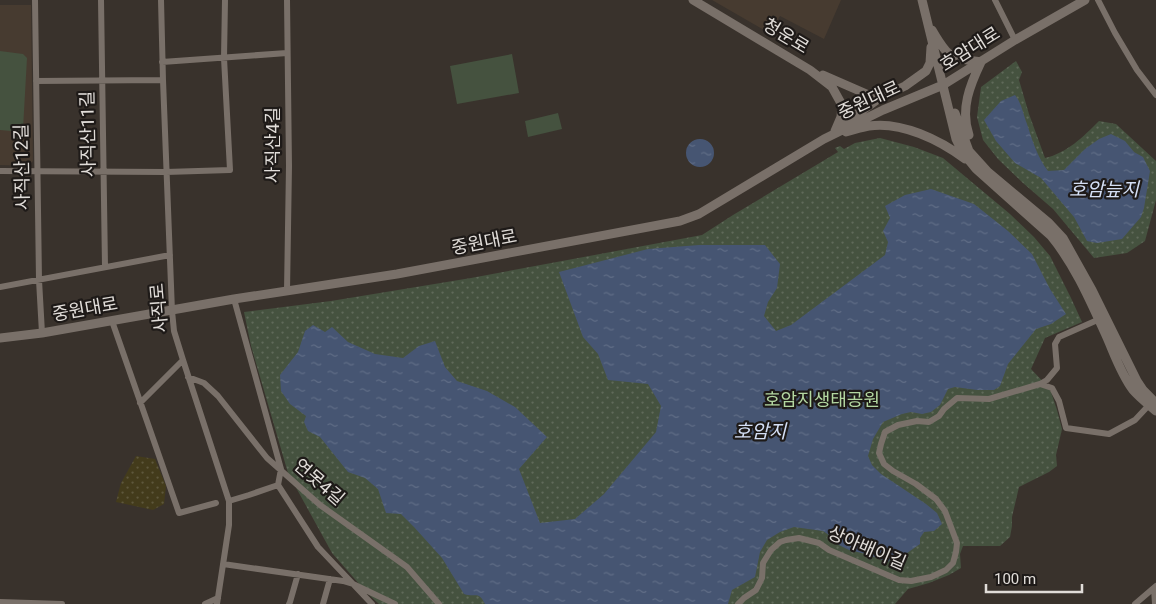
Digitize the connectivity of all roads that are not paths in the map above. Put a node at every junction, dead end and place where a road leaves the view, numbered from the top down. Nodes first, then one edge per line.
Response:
1 (35, 0) edge
2 (101, 0) edge
3 (161, 0) edge
4 (225, 0) edge
5 (287, 0) edge
6 (693, 0) edge
7 (922, 0) edge
8 (995, 0) edge
9 (1085, 0) edge
10 (1098, 0) edge
11 (929, 27) junction
12 (1015, 40) junction
13 (287, 53) junction
14 (224, 58) junction
15 (162, 62) junction
16 (981, 62) junction
17 (810, 70) junction
18 (102, 80) junction
19 (163, 80) junction
20 (36, 81) junction
21 (943, 85) junction
22 (1156, 95) edge
23 (878, 99) junction
24 (835, 131) junction
25 (824, 139) junction
26 (974, 166) junction
27 (36, 170) junction
28 (0, 171) edge
29 (104, 171) junction
30 (166, 172) junction
31 (988, 172) junction
32 (170, 255) junction
33 (105, 267) junction
34 (39, 280) junction
35 (0, 287) edge
36 (287, 291) junction
37 (234, 299) junction
38 (172, 310) junction
39 (1102, 318) junction
40 (112, 321) junction
41 (42, 333) junction
42 (0, 338) edge
43 (183, 360) junction
44 (188, 377) junction
45 (1040, 384) junction
46 (140, 403) junction
47 (1154, 406) edge
48 (281, 469) junction
49 (278, 485) junction
50 (229, 501) junction
51 (216, 503) dead end
52 (223, 564) junction
53 (298, 574) junction
54 (330, 579) junction
55 (353, 584) junction
56 (1155, 587) edge
57 (217, 601) edge
58 (0, 602) edge
59 (62, 604) edge
60 (205, 604) edge
61 (289, 604) edge
62 (322, 604) edge
63 (372, 604) edge
64 (395, 604) edge
65 (439, 604) edge
66 (738, 604) edge
67 (1135, 604) edge
68 (1156, 604) edge

1 - 20 street, 사직산12길
2 - 18 street, 사직산11길
3 - 15 street, 사직로
4 - 14 street
5 - 13 street, 사직산4길
6 - 17 street, 청운로
7 - 11 street
8 - 12 street, 호암대로
9 - 12 street, 호암대로
10 - 22 street
11 - 16 street
11 - 21 street
11 - 23 street
12 - 16 street, 호암대로
13 - 14 street
13 - 36 street, 사직산4길
14 - 15 street
14 - 30 street
15 - 19 street, 사직로
16 - 21 street, 호암대로
16 - 31 street
17 - 23 street
17 - 24 street
18 - 19 street
18 - 20 street
18 - 29 street, 사직산11길
19 - 30 street, 사직로
20 - 27 street, 사직산12길
21 - 25 street, 중원대로
21 - 26 street
21 - 31 street
23 - 24 street
24 - 25 street
25 - 26 street
25 - 36 street, 중원대로
26 - 39 street
27 - 28 street
27 - 29 street
27 - 34 street, 사직산12길
29 - 30 street
29 - 33 street, 사직산11길
30 - 32 street, 사직로
31 - 39 street
32 - 33 street
32 - 38 street, 사직로
33 - 34 street
34 - 35 street
34 - 41 street, 사직산12길
36 - 37 street, 중원대로
37 - 38 street, 중원대로
37 - 48 street
38 - 40 street, 중원대로
38 - 43 street, 사직로
39 - 45 street, 상아배이길
39 - 47 street
40 - 41 street, 중원대로
40 - 46 street
41 - 42 street, 중원대로
43 - 44 street, 사직로
43 - 46 street
44 - 48 street, 연못4길
44 - 50 street, 사직로
45 - 47 street
45 - 66 street, 상아배이길
46 - 51 street
48 - 49 street
48 - 65 street, 연못4길
49 - 50 street
49 - 55 street
50 - 52 street, 사직로
52 - 53 street
52 - 57 street, 사직로
53 - 54 street
53 - 61 street
54 - 55 street
54 - 62 street
55 - 63 street
55 - 64 street
56 - 67 street
56 - 68 street
57 - 60 street
58 - 59 street

